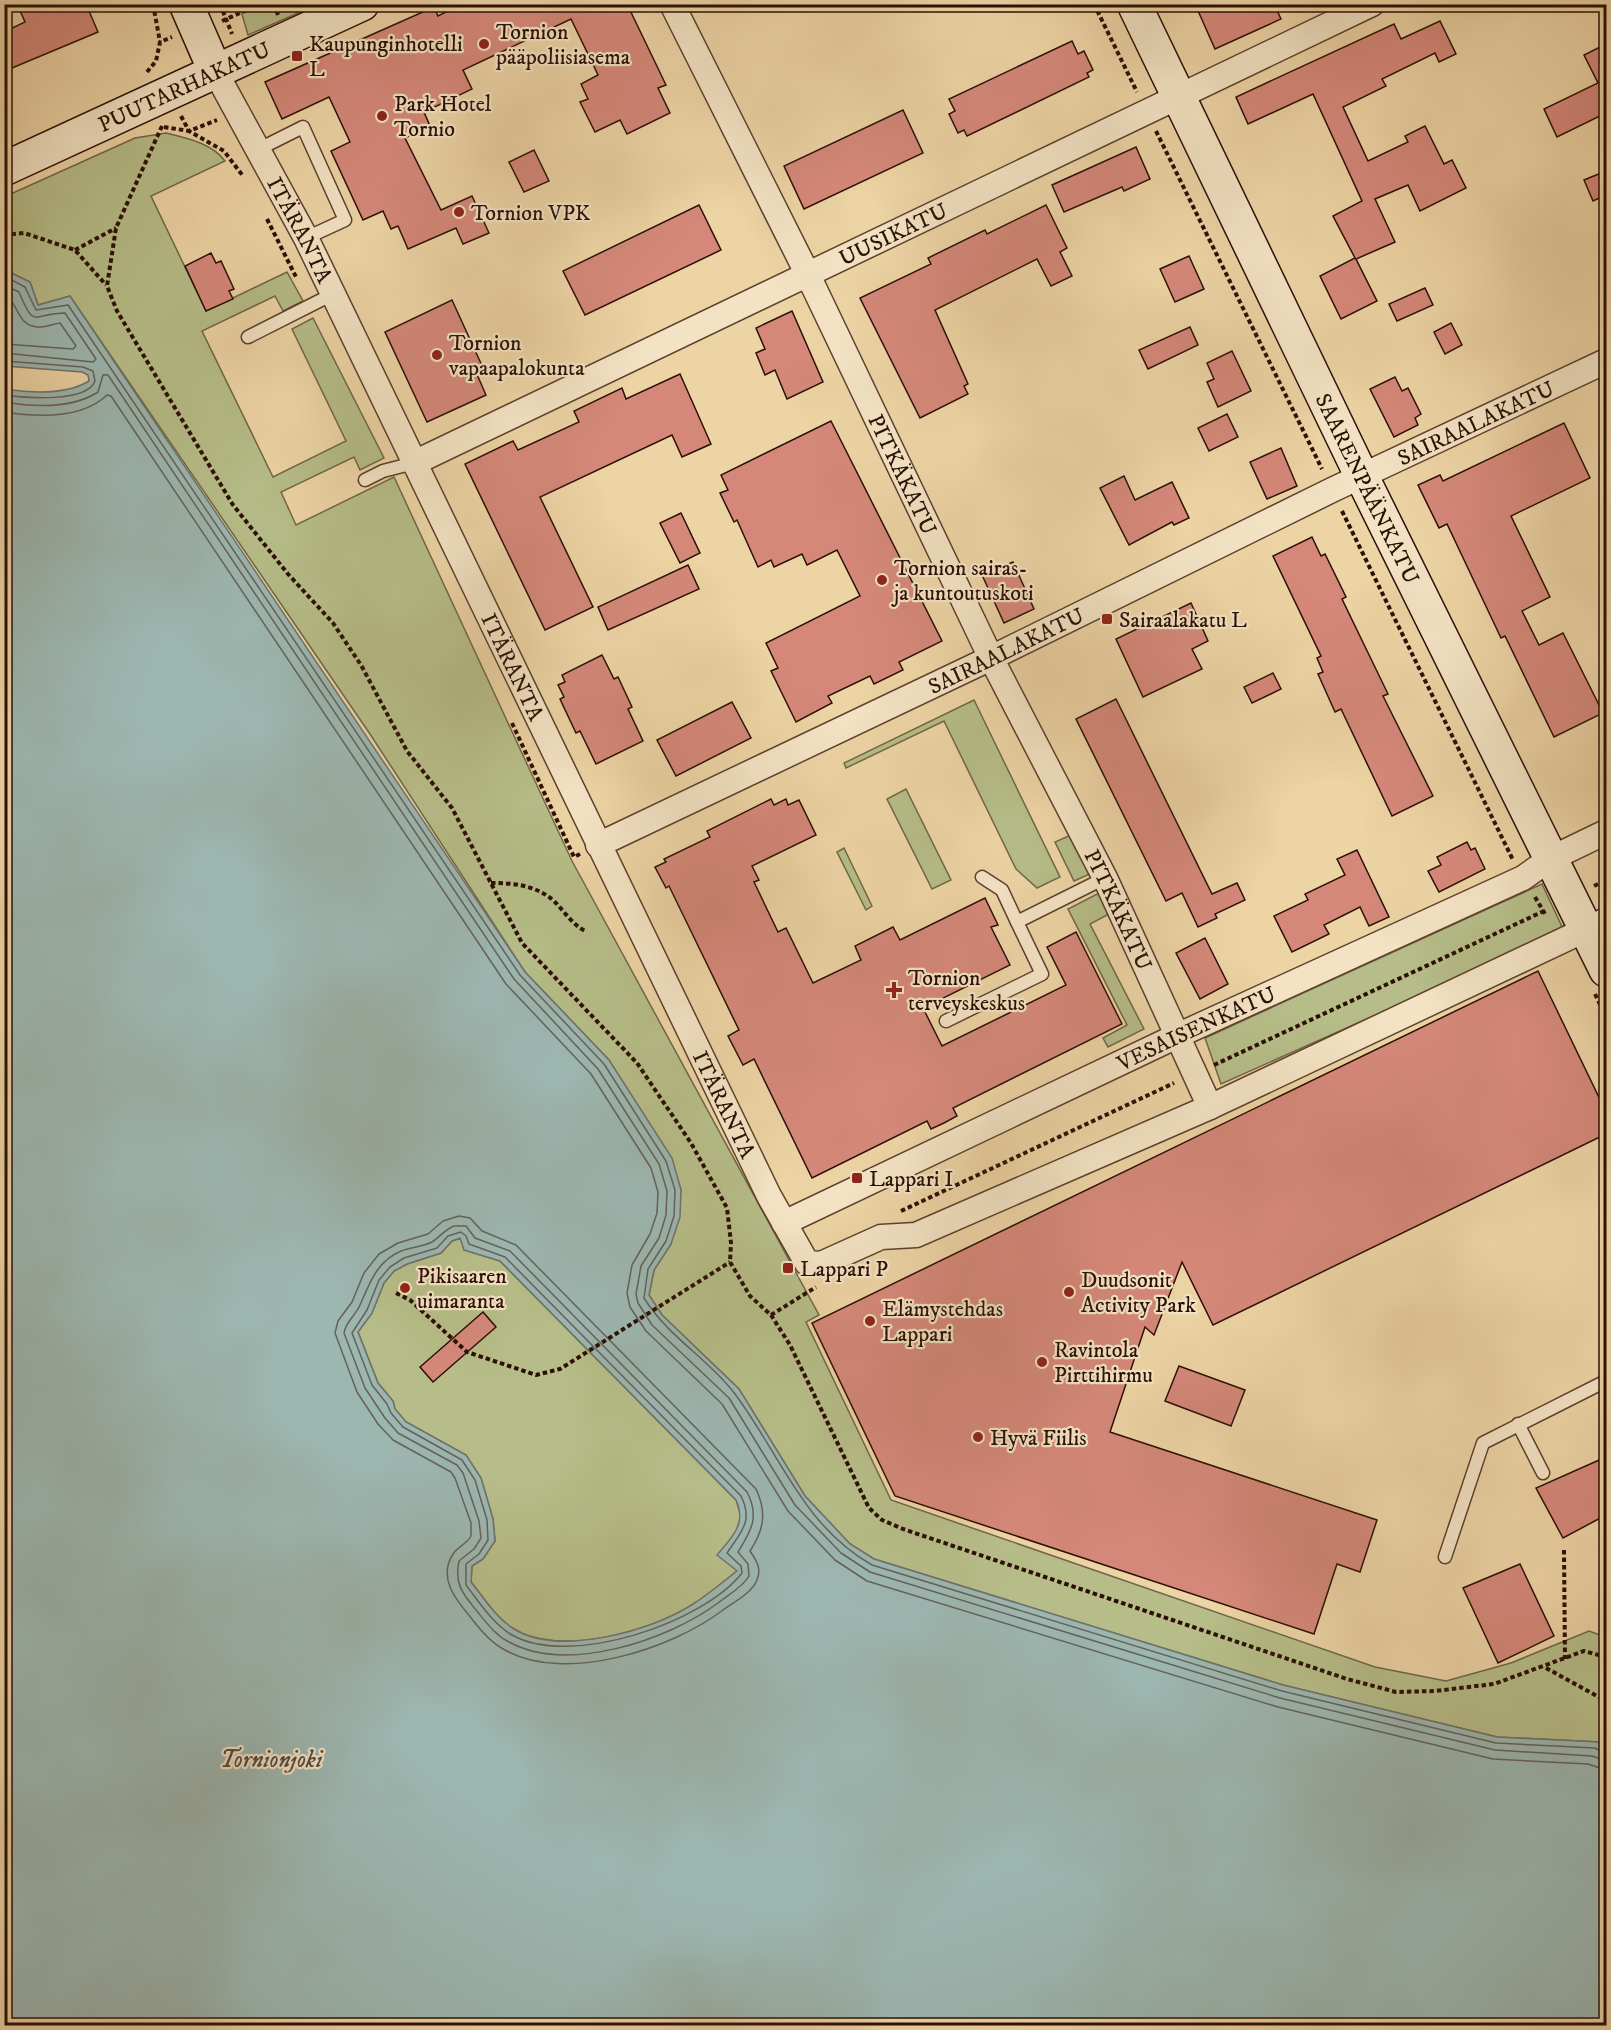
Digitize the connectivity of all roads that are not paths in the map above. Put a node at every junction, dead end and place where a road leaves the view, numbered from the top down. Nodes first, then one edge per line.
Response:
1 (362, 4) edge
2 (672, 4) edge
3 (1134, 4) edge
4 (1372, 4) edge
5 (191, 16) edge
6 (216, 73) junction
7 (1178, 97) junction
8 (259, 149) junction
9 (4, 169) edge
10 (306, 238) junction
11 (807, 273) junction
12 (333, 294) junction
13 (248, 337) dead end
14 (1606, 361) edge
15 (414, 463) junction
16 (1362, 477) junction
17 (365, 480) dead end
18 (991, 658) junction
19 (1606, 832) edge
20 (598, 845) junction
21 (1550, 859) junction
22 (982, 877) dead end
23 (1105, 879) junction
24 (1017, 922) junction
25 (1586, 930) edge
26 (1599, 978) edge
27 (946, 1021) dead end
28 (1179, 1035) junction
29 (1210, 1107) junction
30 (784, 1223) junction
31 (1606, 1381) edge
32 (1518, 1424) junction
33 (1543, 1473) dead end
34 (1445, 1557) dead end

1 - 6 street, PUUTARHAKATU
2 - 11 street, PITKÄKATU
3 - 7 street, SAARENPÄÄNKATU
4 - 7 street, UUSIKATU
5 - 6 street
6 - 8 street, ITÄRANTA
6 - 9 street, PUUTARHAKATU
7 - 11 street, UUSIKATU
7 - 16 street, SAARENPÄÄNKATU
8 - 10 street, ITÄRANTA
8 - 10 lane
10 - 12 street, ITÄRANTA
11 - 15 street, UUSIKATU
11 - 18 street, PITKÄKATU
12 - 13 lane
12 - 15 street, ITÄRANTA
14 - 16 street, SAIRAALAKATU
15 - 17 lane
15 - 20 street, ITÄRANTA
16 - 18 street, SAIRAALAKATU
16 - 21 street, SAARENPÄÄNKATU
18 - 20 street, SAIRAALAKATU
18 - 23 street, PITKÄKATU
19 - 21 street, VESAISENKATU
20 - 30 street, ITÄRANTA
21 - 25 street, SAARENPÄÄNKATU
21 - 28 street, VESAISENKATU
22 - 24 lane
23 - 24 lane
23 - 28 street, PITKÄKATU
24 - 27 lane
25 - 26 street, SAARENPÄÄNKATU
25 - 29 street
28 - 29 street, PITKÄKATU
28 - 30 street, VESAISENKATU
29 - 30 street, ITÄRANTA
31 - 32 lane
32 - 33 lane
32 - 34 lane

